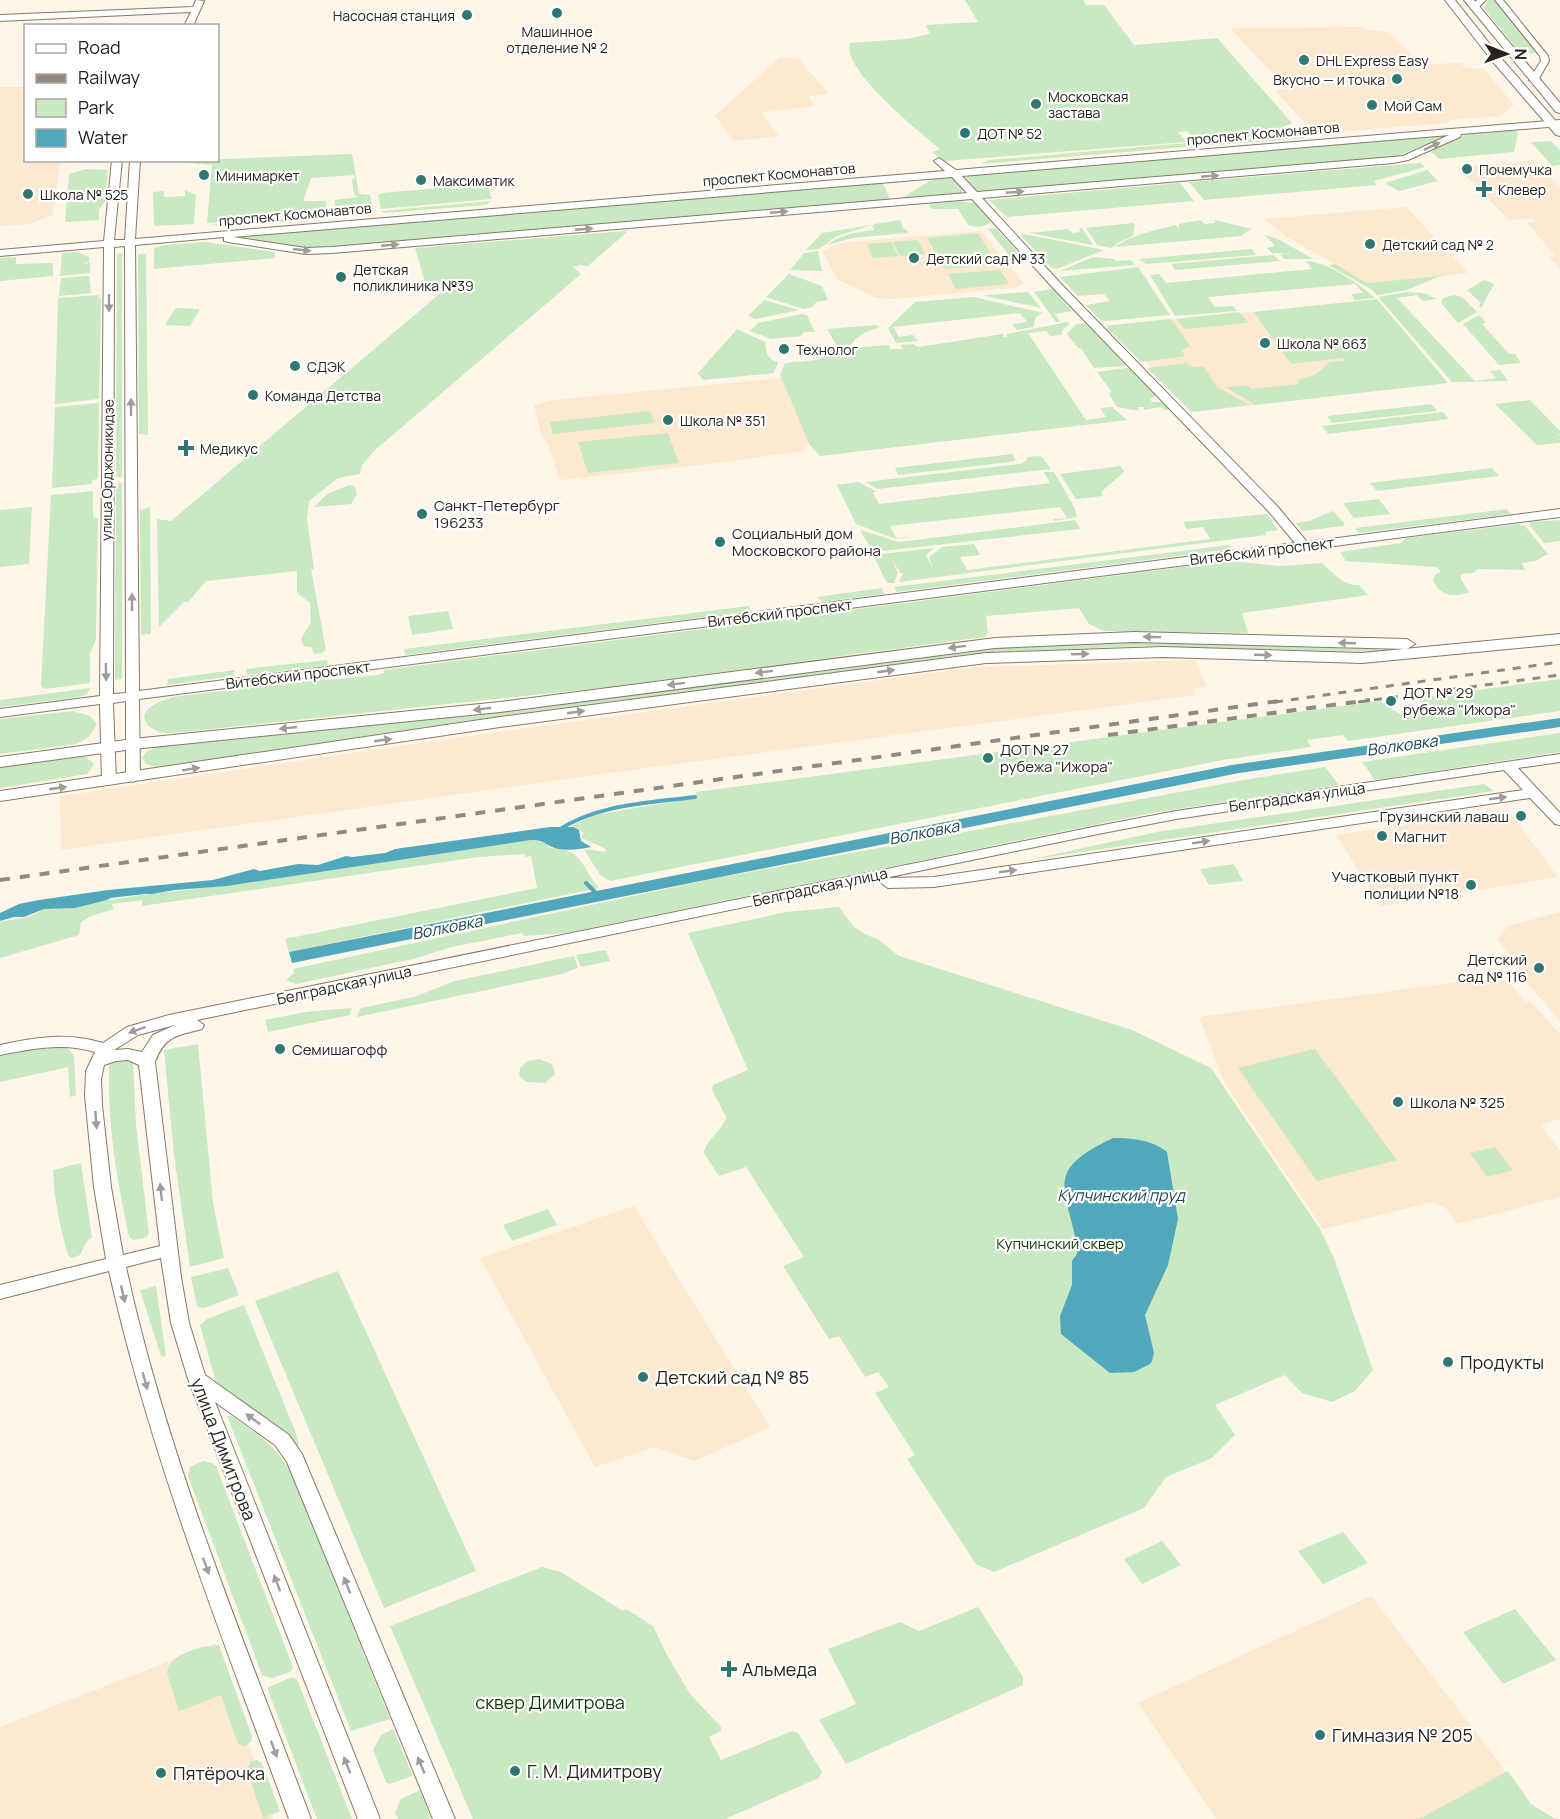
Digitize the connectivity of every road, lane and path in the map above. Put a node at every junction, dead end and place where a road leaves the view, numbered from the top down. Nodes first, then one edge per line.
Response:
1 (184, 0) edge
2 (200, 0) edge
3 (1450, 0) edge
4 (1499, 0) edge
5 (1475, 2) edge
6 (196, 9) junction
7 (180, 10) junction
8 (0, 18) edge
9 (174, 21) dead end
10 (189, 24) edge
11 (1534, 80) junction
12 (1560, 110) edge
13 (1554, 120) edge
14 (1470, 131) junction
15 (1560, 133) edge
16 (117, 162) edge
17 (135, 162) edge
18 (939, 162) dead end
19 (952, 171) junction
20 (974, 196) junction
21 (204, 235) junction
22 (130, 239) junction
23 (109, 241) junction
24 (0, 247) edge
25 (0, 253) edge
26 (1560, 513) edge
27 (1304, 546) junction
28 (1560, 628) edge
29 (1560, 639) edge
30 (132, 696) junction
31 (106, 699) junction
32 (0, 713) edge
33 (133, 744) junction
34 (108, 748) junction
35 (1560, 758) edge
36 (0, 762) edge
37 (1560, 767) edge
38 (1512, 770) junction
39 (133, 778) junction
40 (110, 781) junction
41 (1533, 793) junction
42 (0, 796) edge
43 (1560, 821) edge
44 (888, 883) junction
45 (0, 1050) edge
46 (101, 1055) junction
47 (147, 1062) junction
48 (168, 1250) junction
49 (117, 1264) junction
50 (0, 1292) edge
51 (197, 1379) junction
52 (300, 1819) edge
53 (369, 1819) edge
54 (444, 1819) edge

1 - 7 street
2 - 6 street
3 - 13 main road
4 - 11 street
5 - 11 main road
6 - 7 street
6 - 10 street
7 - 8 street
7 - 9 street
11 - 12 main road
13 - 14 street, проспект Космонавтов
13 - 15 main road
13 - 19 street, проспект Космонавтов
14 - 19 street, проспект Космонавтов
20 -> 14 street
16 - 23 street, улица Орджоникидзе
17 - 22 street, улица Орджоникидзе
18 - 19 street
19 - 20 street
19 - 21 street, проспект Космонавтов
19 - 22 street, проспект Космонавтов
21 -> 20 street
20 - 27 street
21 - 22 street, проспект Космонавтов
22 - 23 street, проспект Космонавтов
30 -> 22 street, улица Орджоникидзе
23 - 24 street, проспект Космонавтов
23 - 25 street, проспект Космонавтов
23 -> 31 street, улица Орджоникидзе
26 - 27 street, Витебский проспект
27 - 30 street, Витебский проспект
28 -> 33 main road
39 -> 29 main road
30 - 31 street, Витебский проспект
30 - 33 street, улица Орджоникидзе
31 - 32 street, Витебский проспект
31 - 34 street, улица Орджоникидзе
33 - 34 main road
33 - 39 street, улица Орджоникидзе
34 - 36 main road
34 - 40 street, улица Орджоникидзе
35 - 38 street, Белградская улица
37 - 38 street, Белградская улица
38 - 41 street
38 - 44 street, Белградская улица
38 -> 46 street, Белградская улица
39 - 40 main road
42 -> 40 main road
41 - 43 street
44 -> 41 street
44 - 47 street, Белградская улица
45 - 46 street
46 - 47 street
46 -> 49 street
48 -> 47 street, улица Димитрова
48 - 49 street
48 - 51 street, улица Димитрова
49 - 50 street
49 -> 52 street
53 -> 51 street, улица Димитрова
54 -> 51 street

